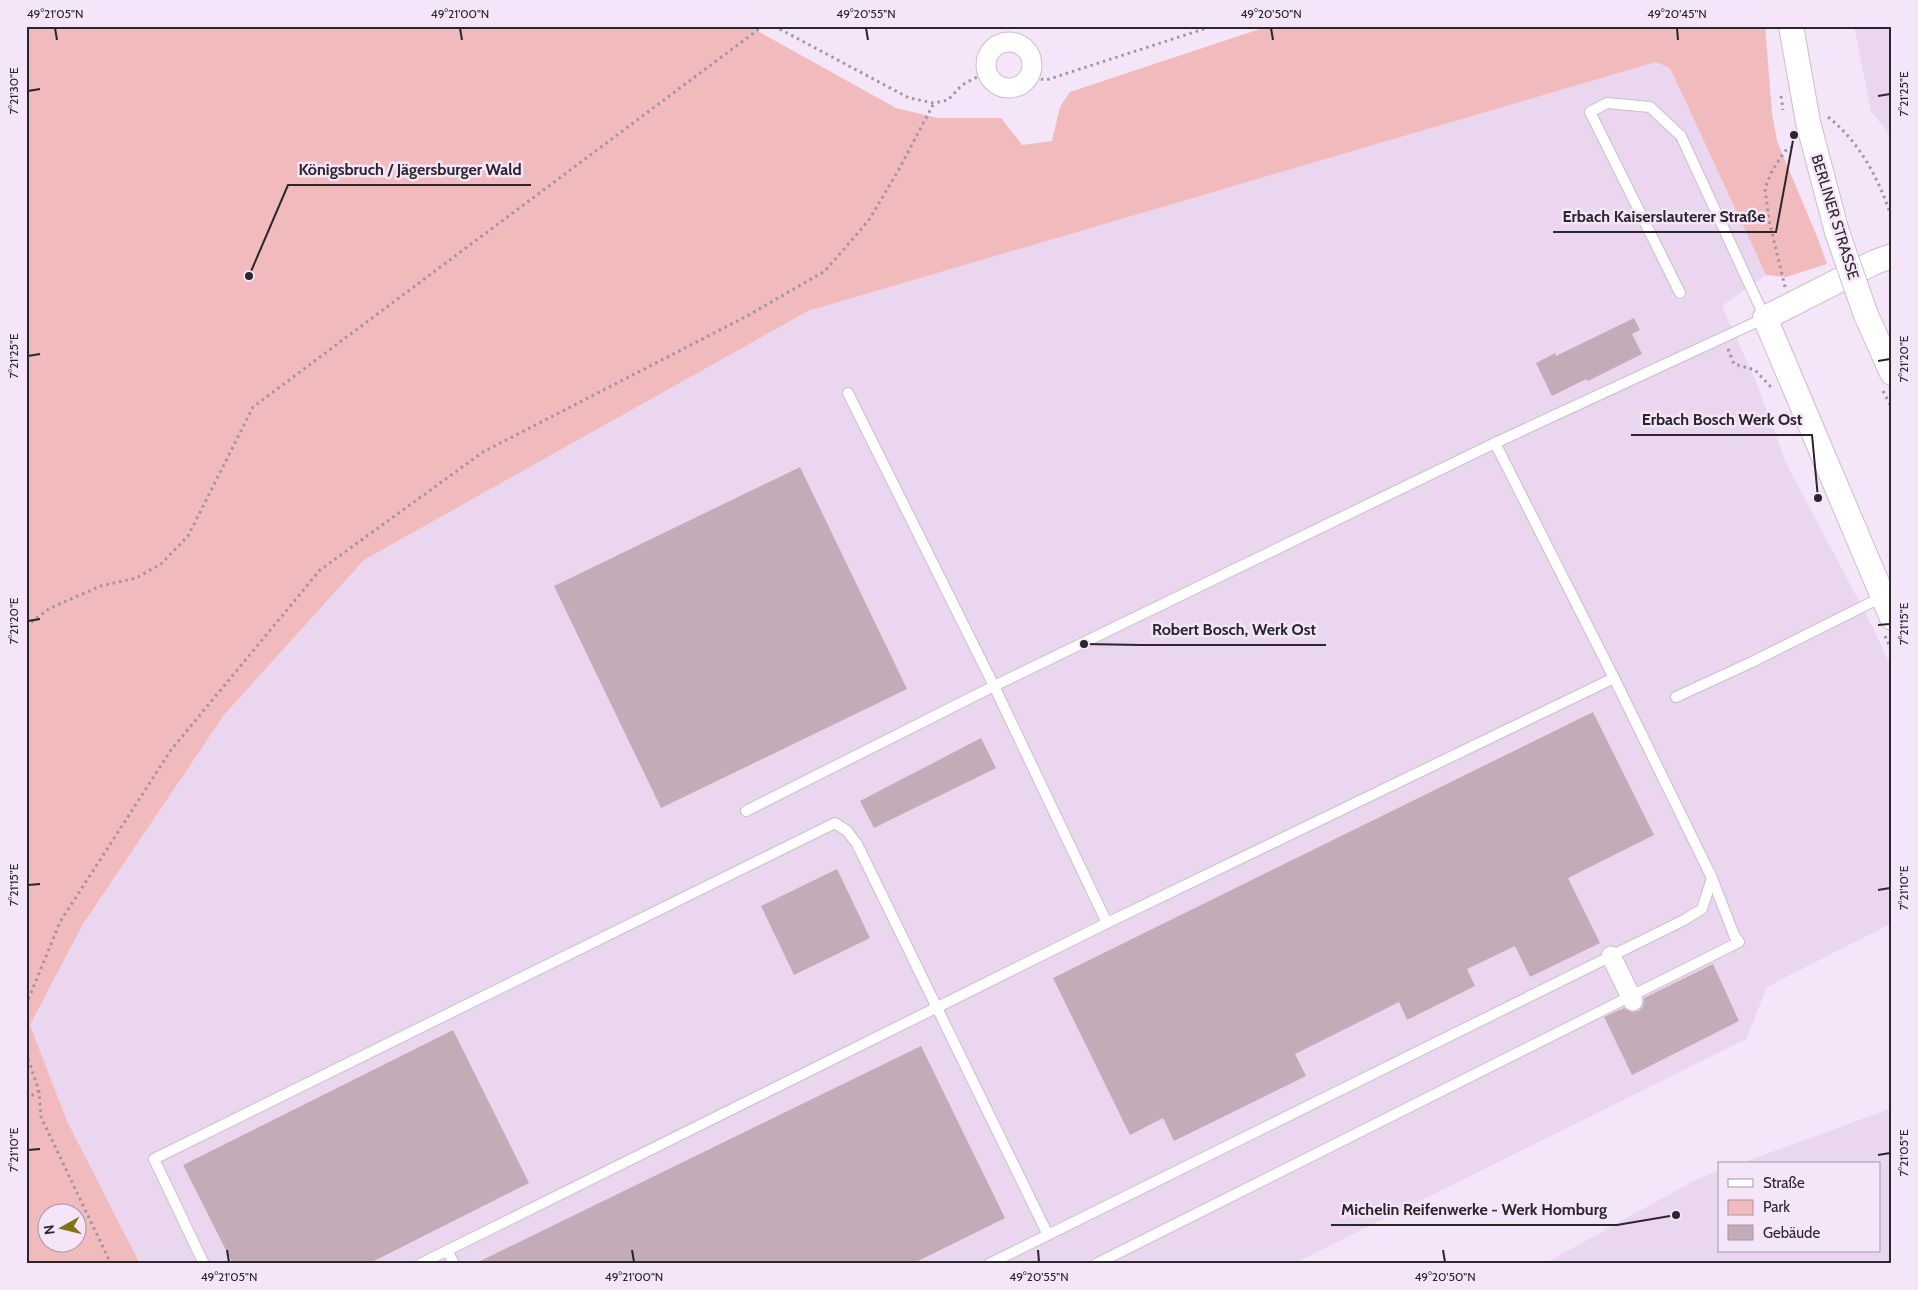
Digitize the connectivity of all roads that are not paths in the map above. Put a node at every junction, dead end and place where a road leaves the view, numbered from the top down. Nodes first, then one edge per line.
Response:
1 (1792, 26) edge
2 (1018, 35) edge
3 (1892, 256) edge
4 (1680, 294) dead end
5 (1765, 318) junction
6 (1892, 373) edge
7 (848, 394) dead end
8 (1495, 443) junction
9 (1882, 597) junction
10 (1892, 618) edge
11 (1614, 678) junction
12 (994, 686) junction
13 (1676, 697) dead end
14 (746, 811) dead end
15 (1712, 878) junction
16 (1107, 923) junction
17 (1611, 956) junction
18 (1632, 999) junction
19 (937, 1008) junction
20 (1048, 1235) junction
21 (447, 1250) junction
22 (204, 1264) edge
23 (420, 1264) edge
24 (454, 1264) edge
25 (989, 1264) edge
26 (1096, 1264) edge

1 - 6 street, BERLINER STRASSE, bridge
2 - 2 street
3 - 5 street
4 - 5 lane
5 - 8 lane
5 - 9 street
7 - 12 lane
8 - 11 lane
8 - 12 lane
9 - 10 street
9 - 13 lane
11 - 15 lane
11 - 16 lane
12 - 14 lane
12 - 16 lane
15 - 17 lane
15 - 18 lane
16 - 19 lane
17 - 18 street
17 - 20 lane
18 - 26 lane
19 - 20 lane
19 - 21 lane
19 - 22 lane
20 - 25 lane
21 - 23 lane
21 - 24 lane

